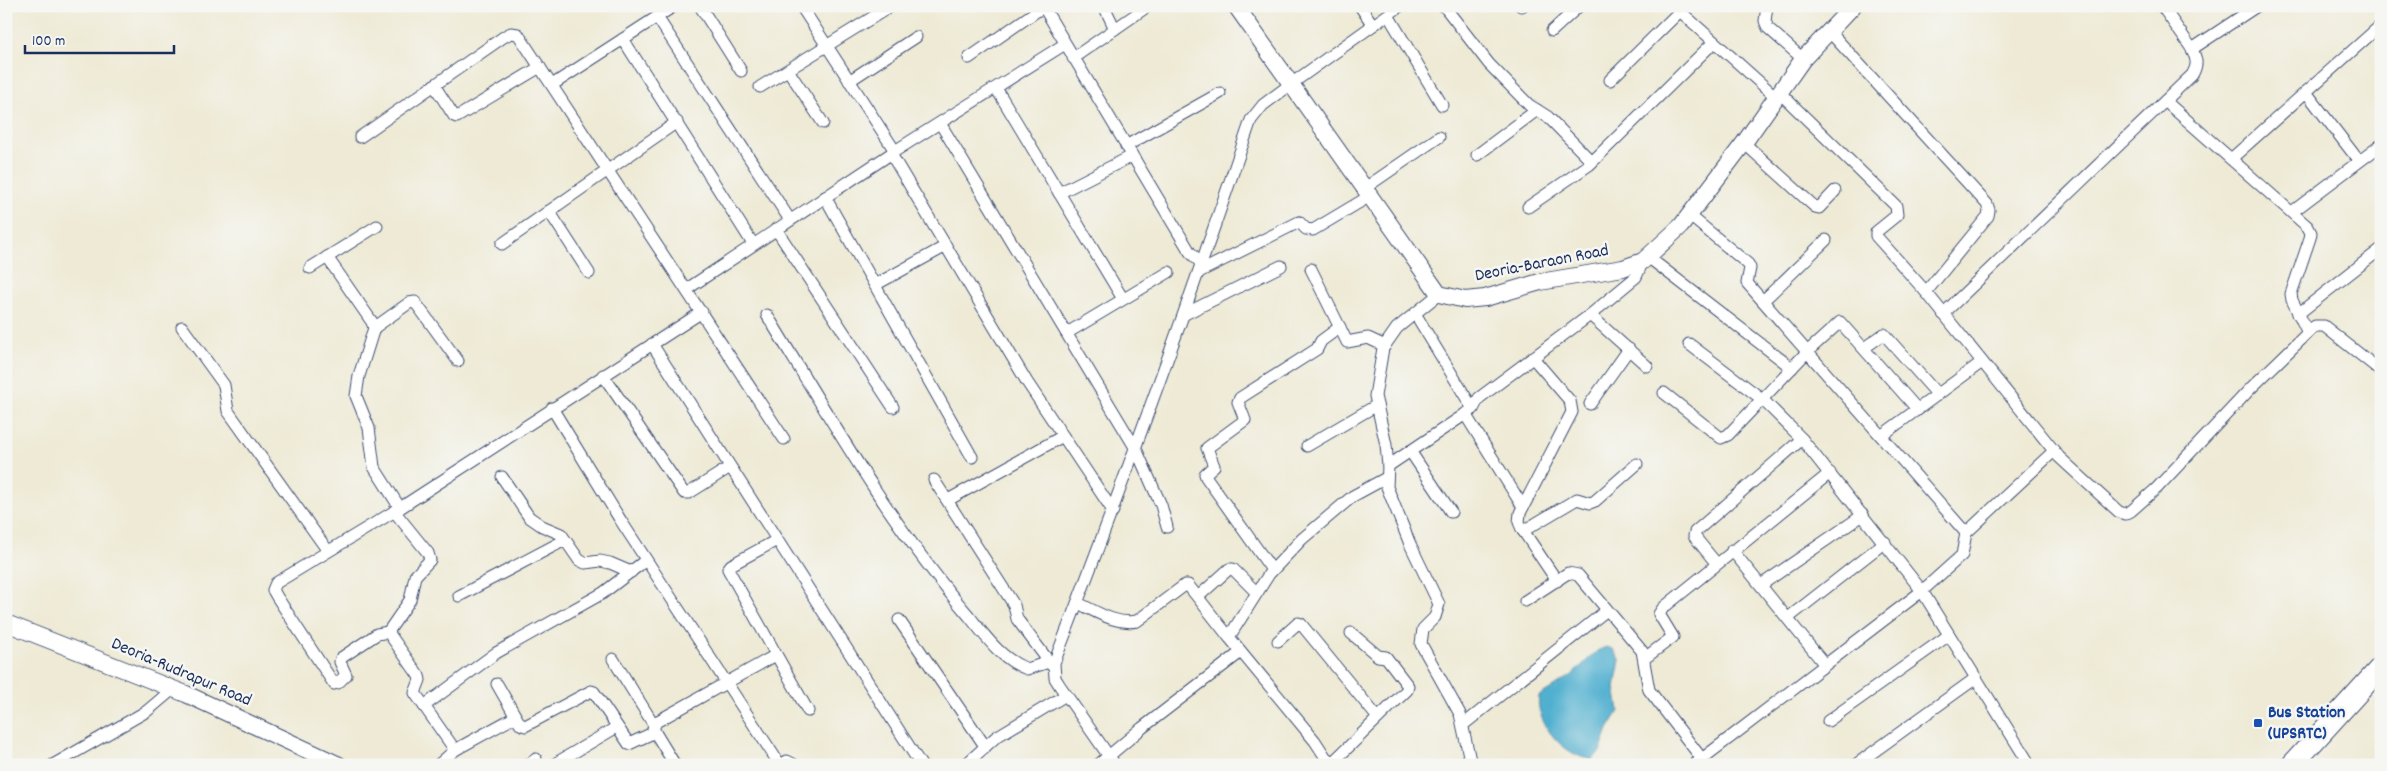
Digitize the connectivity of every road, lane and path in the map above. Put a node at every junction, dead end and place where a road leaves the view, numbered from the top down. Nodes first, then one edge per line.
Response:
1 (674, 6) edge
2 (700, 6) edge
3 (801, 6) edge
4 (891, 6) edge
5 (1044, 6) edge
6 (1104, 6) edge
7 (1148, 6) edge
8 (1236, 6) edge
9 (1360, 6) edge
10 (1400, 6) edge
11 (1444, 6) edge
12 (1579, 6) edge
13 (1767, 6) edge
14 (1853, 6) edge
15 (2162, 6) edge
16 (2257, 6) edge
17 (1388, 15) junction
18 (657, 17) junction
19 (1373, 25) junction
20 (2381, 25) edge
21 (1115, 29) junction
22 (1552, 31) dead end
23 (1829, 31) junction
24 (916, 37) dead end
25 (623, 39) junction
26 (1714, 42) junction
27 (1065, 44) junction
28 (827, 47) junction
29 (2192, 49) junction
30 (969, 58) dead end
31 (1073, 58) junction
32 (1802, 59) junction
33 (540, 67) junction
34 (788, 70) junction
35 (741, 71) dead end
36 (1610, 80) dead end
37 (849, 81) junction
38 (552, 84) junction
39 (1291, 84) junction
40 (434, 85) junction
41 (760, 87) dead end
42 (996, 88) junction
43 (2306, 92) junction
44 (1220, 93) dead end
45 (1778, 95) junction
46 (2165, 101) junction
47 (1442, 105) dead end
48 (1537, 110) junction
49 (676, 122) junction
50 (823, 123) dead end
51 (940, 123) junction
52 (360, 137) dead end
53 (1439, 137) dead end
54 (1744, 143) junction
55 (2381, 144) edge
56 (1129, 151) junction
57 (893, 153) junction
58 (1477, 155) dead end
59 (2231, 159) junction
60 (2359, 161) junction
61 (1592, 162) junction
62 (607, 170) junction
63 (1836, 191) dead end
64 (1367, 192) junction
65 (1060, 193) junction
66 (825, 197) junction
67 (1528, 207) dead end
68 (549, 211) junction
69 (2292, 212) junction
70 (1689, 215) junction
71 (790, 220) junction
72 (377, 226) dead end
73 (776, 229) junction
74 (1826, 240) dead end
75 (502, 244) dead end
76 (753, 244) junction
77 (946, 246) junction
78 (2381, 249) edge
79 (327, 257) junction
80 (1645, 259) junction
81 (1281, 266) dead end
82 (310, 268) dead end
83 (1201, 268) junction
84 (1311, 269) dead end
85 (1169, 272) dead end
86 (589, 273) dead end
87 (875, 285) junction
88 (687, 289) junction
89 (1926, 292) junction
90 (1439, 294) junction
91 (1123, 299) junction
92 (1762, 301) junction
93 (702, 312) junction
94 (1185, 314) junction
95 (1943, 314) junction
96 (2298, 314) junction
97 (767, 315) dead end
98 (1416, 315) junction
99 (1590, 315) junction
100 (1340, 327) junction
101 (182, 328) dead end
102 (374, 328) junction
103 (1067, 333) junction
104 (2308, 333) junction
105 (652, 344) junction
106 (1690, 344) dead end
107 (1385, 346) junction
108 (1864, 348) junction
109 (1628, 349) junction
110 (1807, 352) junction
111 (1533, 358) junction
112 (458, 361) dead end
113 (1982, 362) junction
114 (1647, 366) dead end
115 (1792, 368) junction
116 (2381, 371) edge
117 (603, 375) junction
118 (1664, 393) dead end
119 (1938, 395) junction
120 (1762, 399) junction
121 (1590, 404) dead end
122 (1377, 405) junction
123 (893, 407) dead end
124 (552, 408) junction
125 (1918, 410) junction
126 (1469, 411) junction
127 (1063, 436) junction
128 (1881, 436) junction
129 (784, 439) dead end
130 (1802, 439) junction
131 (1308, 446) dead end
132 (1136, 449) junction
133 (1410, 451) junction
134 (2054, 451) junction
135 (972, 457) dead end
136 (1637, 464) dead end
137 (1388, 466) junction
138 (730, 467) junction
139 (1830, 473) junction
140 (502, 477) dead end
141 (1386, 478) junction
142 (934, 480) dead end
143 (948, 500) junction
144 (1523, 507) junction
145 (397, 510) junction
146 (1113, 511) junction
147 (1451, 512) dead end
148 (1863, 514) junction
149 (1167, 527) dead end
150 (1523, 531) junction
151 (1966, 533) junction
152 (565, 540) junction
153 (777, 540) junction
154 (1885, 542) junction
155 (1732, 550) junction
156 (328, 551) junction
157 (646, 560) junction
158 (1716, 563) junction
159 (1272, 570) junction
160 (631, 572) junction
161 (1557, 580) junction
162 (1761, 585) junction
163 (1922, 591) junction
164 (1257, 593) junction
165 (459, 596) dead end
166 (1199, 596) junction
167 (1525, 601) dead end
168 (1078, 603) junction
169 (1607, 610) junction
170 (1788, 618) junction
171 (898, 620) dead end
172 (6, 623) edge
173 (388, 632) junction
174 (1351, 633) dead end
175 (1949, 635) junction
176 (1229, 638) junction
177 (1278, 641) dead end
178 (1241, 652) junction
179 (776, 655) junction
180 (1645, 658) junction
181 (613, 659) dead end
182 (1052, 665) junction
183 (1825, 665) junction
184 (2381, 667) edge
185 (1976, 678) junction
186 (726, 683) junction
187 (497, 684) dead end
188 (2381, 684) edge
189 (173, 689) junction
190 (1066, 695) junction
191 (424, 706) junction
192 (808, 711) dead end
193 (516, 717) junction
194 (1378, 718) junction
195 (1828, 721) dead end
196 (1463, 725) junction
197 (617, 727) junction
198 (654, 728) junction
199 (985, 746) junction
200 (456, 750) junction
201 (1112, 760) edge
202 (556, 762) dead end
203 (1698, 762) edge
204 (1858, 762) dead end
205 (1336, 763) edge
206 (53, 765) edge
207 (339, 765) edge
208 (438, 765) edge
209 (675, 765) edge
210 (781, 765) edge
211 (795, 765) edge
212 (921, 765) edge
213 (965, 765) edge
214 (1098, 765) edge
215 (1472, 765) edge
216 (2030, 765) edge
217 (2292, 765) edge
218 (2308, 765) edge

1 - 18 street
2 - 35 street
3 - 28 street
4 - 28 street
5 - 27 street
5 - 30 street
6 - 21 street
7 - 21 street
8 - 39 street
9 - 19 street
10 - 17 street
11 - 48 street
12 - 22 street
13 - 32 street
14 - 23 street, Deoria-Baraon Road
15 - 29 street
16 - 29 street
17 - 19 street
17 - 47 street
18 - 25 street
18 - 71 street
19 - 39 street
20 - 43 street
21 - 31 street
23 - 32 street, Deoria-Baraon Road
23 - 89 street
24 - 37 street
25 - 38 street
25 - 49 street
26 - 36 street
26 - 45 street
26 - 61 street
27 - 31 street
27 - 42 street
28 - 34 street
28 - 37 street
29 - 46 street
31 - 56 street
32 - 45 street, Deoria-Baraon Road
33 - 38 street
33 - 40 street
33 - 40 street
34 - 41 street
34 - 50 street
37 - 57 street
38 - 62 street
39 - 64 street
39 - 83 street
40 - 52 street
42 - 51 street
42 - 65 street
43 - 59 street
43 - 60 street
44 - 56 street
45 - 54 street, Deoria-Baraon Road
45 - 89 street
46 - 59 street
46 - 95 street
48 - 58 street
48 - 61 street
49 - 62 street
49 - 76 street
51 - 57 street
51 - 103 street
53 - 64 street
54 - 63 street
54 - 70 street, Deoria-Baraon Road
55 - 60 street
56 - 65 street
56 - 83 street
57 - 66 street
57 - 77 street
59 - 69 street
60 - 69 street
61 - 67 street
62 - 68 street
62 - 88 street
64 - 83 street
64 - 90 street
65 - 91 street
66 - 71 street
66 - 87 street
68 - 75 street
68 - 86 street
69 - 96 street
70 - 80 street, Deoria-Baraon Road
70 - 92 street
71 - 73 street
72 - 79 street
73 - 76 street
73 - 123 street
74 - 92 street
76 - 88 street
77 - 87 street
77 - 127 street
78 - 96 street
79 - 82 street
79 - 102 street
80 - 90 street, Deoria-Baraon Road
80 - 99 street
80 - 115 street
81 - 94 street
83 - 94 street
84 - 100 street
85 - 91 street
87 - 135 street
88 - 93 street
89 - 95 street
90 - 98 street
91 - 103 street
92 - 110 street
93 - 105 street
93 - 129 street
94 - 132 street
95 - 113 street
96 - 104 street
97 - 182 street
98 - 107 street
98 - 126 street
99 - 109 street
99 - 111 street
100 - 107 street
100 - 159 street
101 - 156 street
102 - 112 street
102 - 145 street
103 - 132 street
104 - 116 street
104 - 134 street
105 - 117 street
105 - 138 street
106 - 120 street
107 - 122 street
108 - 110 street
108 - 119 street
108 - 125 street
109 - 114 street
109 - 121 street
110 - 115 street
110 - 128 street
111 - 126 street
111 - 144 street
113 - 119 street
113 - 134 street
115 - 120 street
117 - 124 street
117 - 138 street
118 - 120 street
119 - 125 street
120 - 130 street
122 - 131 street
122 - 137 street
124 - 145 street
124 - 157 street
125 - 128 street
126 - 133 street
126 - 144 street
127 - 143 street
127 - 146 street
128 - 151 street
130 - 139 street
130 - 158 street
132 - 146 street
132 - 149 street
133 - 137 street
133 - 147 street
134 - 151 street
136 - 150 street
137 - 141 street
138 - 153 street
139 - 148 street
139 - 155 street
140 - 152 street
141 - 159 street
141 - 196 street
142 - 143 street
143 - 182 street
144 - 150 street
145 - 156 street
145 - 173 street
146 - 168 street
148 - 154 street
148 - 162 street
150 - 161 street
151 - 163 street
152 - 160 street
152 - 165 street
153 - 179 street
153 - 212 street
154 - 163 street
154 - 170 street
155 - 158 street
155 - 162 street
156 - 173 street
157 - 160 street
157 - 186 street
158 - 180 street
159 - 164 street
160 - 191 street
161 - 167 street
161 - 169 street
162 - 170 street
163 - 175 street
163 - 183 street
164 - 166 street
164 - 176 street
166 - 168 street
166 - 176 street
168 - 182 street
169 - 180 street
169 - 196 street
170 - 183 street
171 - 199 street
172 - 189 street, Deoria-Rudrapur Road
173 - 191 street
174 - 194 street
175 - 185 street
175 - 195 street
176 - 178 street
177 - 194 street
178 - 201 street
178 - 205 street
179 - 186 street
179 - 192 street
180 - 203 street
181 - 198 street
182 - 190 street
183 - 203 street
184 - 217 highway
185 - 204 street
185 - 216 street
186 - 198 street
186 - 210 street
187 - 193 street
188 - 218 highway
189 - 206 street
189 - 207 street, Deoria-Rudrapur Road
190 - 199 street
190 - 201 street
191 - 200 street
193 - 197 street
193 - 200 street
194 - 205 street
196 - 215 street
197 - 198 street
197 - 202 street
198 - 209 street
199 - 213 street
200 - 208 street
201 - 214 street
210 - 211 street

